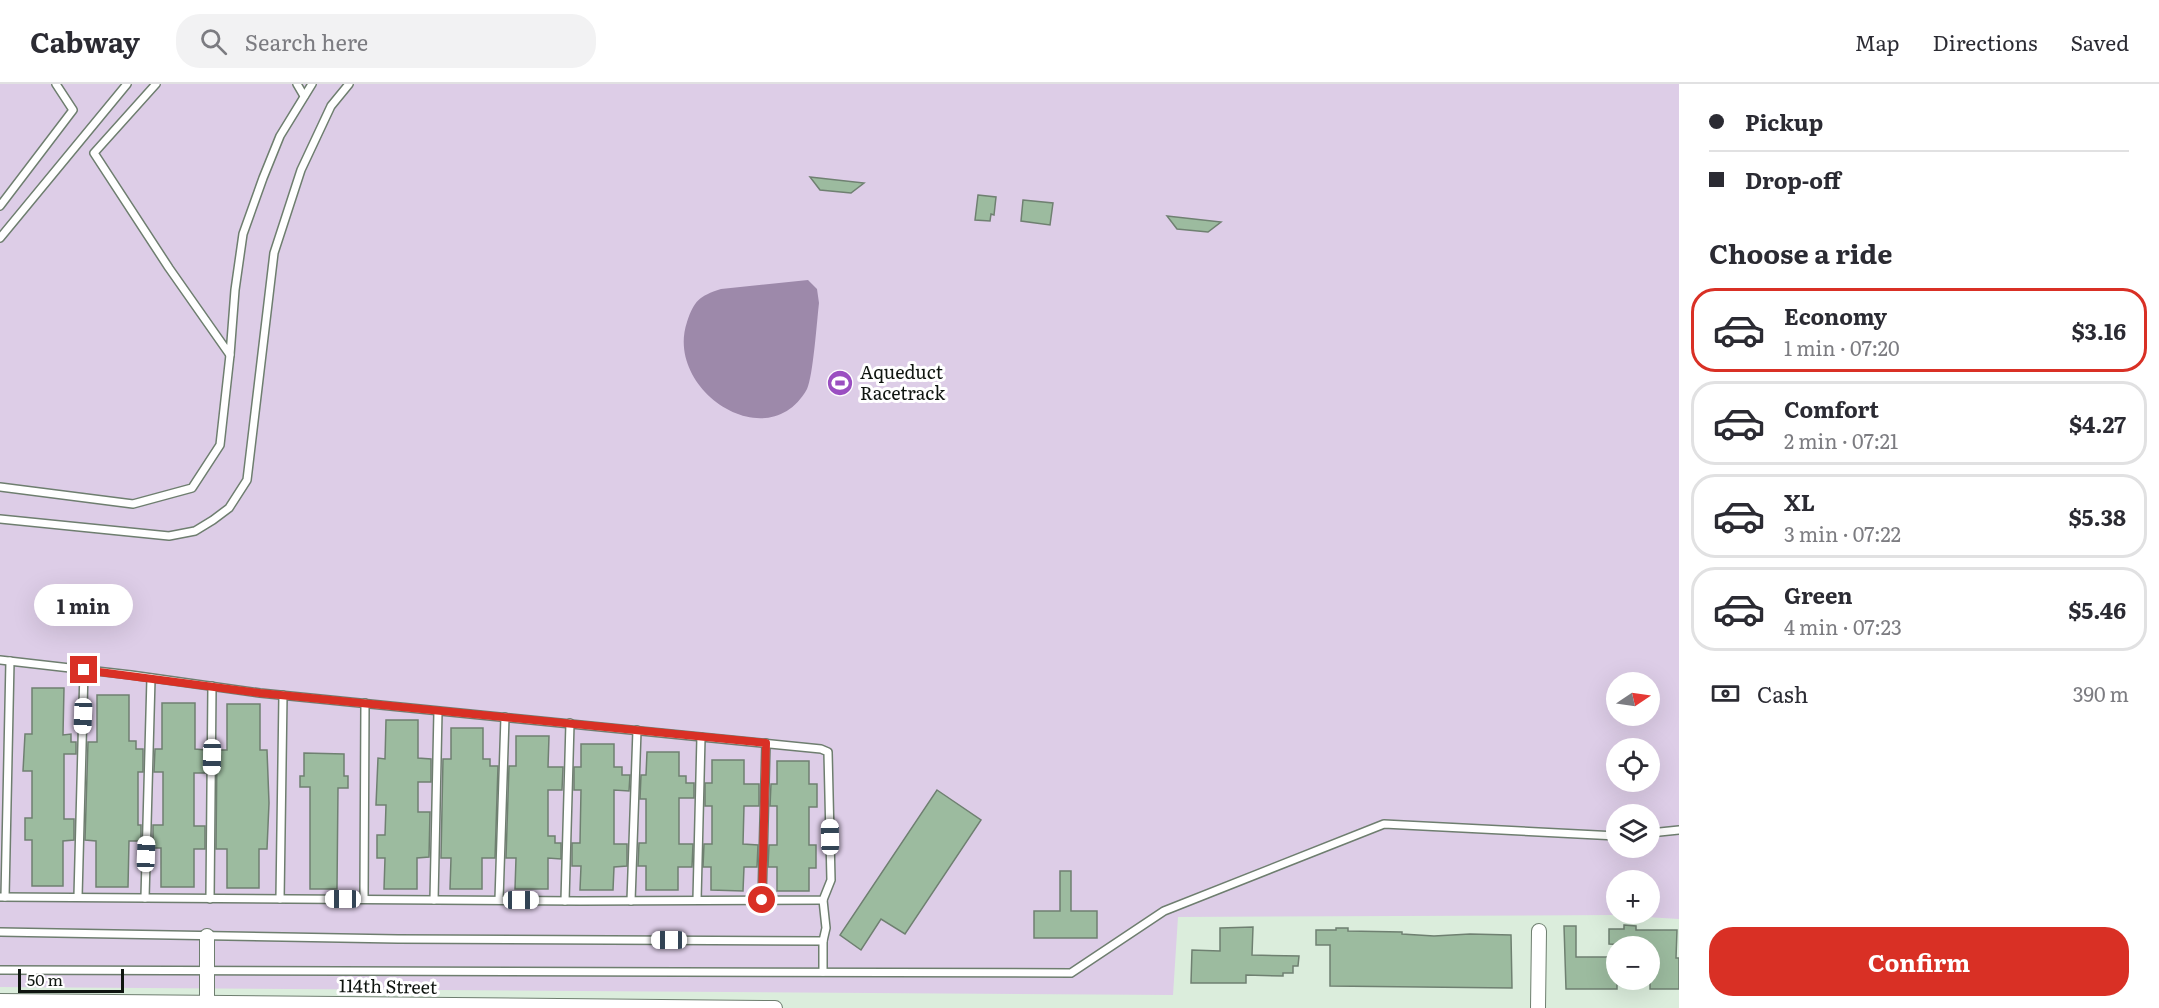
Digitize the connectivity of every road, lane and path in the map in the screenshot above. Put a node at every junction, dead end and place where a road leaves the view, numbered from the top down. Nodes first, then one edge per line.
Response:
1 (56, 84) edge
2 (127, 84) edge
3 (156, 84) edge
4 (297, 84) edge
5 (312, 84) edge
6 (349, 84) edge
7 (304, 96) junction
8 (0, 206) edge
9 (0, 238) edge
10 (230, 355) junction
11 (0, 487) edge
12 (0, 519) edge
13 (0, 660) edge
14 (10, 662) junction
15 (84, 670) junction
16 (151, 678) junction
17 (212, 686) junction
18 (284, 695) junction
19 (365, 703) junction
20 (438, 711) junction
21 (505, 717) junction
22 (570, 723) junction
23 (4, 729) edge
24 (637, 730) junction
25 (701, 736) junction
26 (766, 743) junction
27 (4, 761) edge
28 (1679, 830) edge
29 (1660, 832) edge
30 (1606, 835) edge
31 (2, 897) edge
32 (78, 897) junction
33 (145, 898) junction
34 (210, 899) junction
35 (280, 899) junction
36 (364, 899) junction
37 (434, 900) junction
38 (499, 900) junction
39 (697, 900) junction
40 (762, 900) junction
41 (824, 900) junction
42 (565, 901) junction
43 (631, 901) junction
44 (1539, 931) dead end
45 (0, 932) edge
46 (207, 936) junction
47 (823, 941) junction
48 (0, 970) edge
49 (207, 970) junction
50 (823, 972) junction
51 (0, 1001) edge
52 (207, 1005) edge
53 (650, 1008) edge
54 (775, 1008) edge
55 (1538, 1008) edge

1 - 8 lane
2 - 9 lane
3 - 10 lane
4 - 7 lane
5 - 7 lane
6 - 12 lane
7 - 10 lane
10 - 11 lane
13 - 14 lane
14 - 15 lane
14 - 23 lane
15 - 16 lane
15 - 32 lane
16 - 17 lane
16 - 33 lane
17 - 18 lane
17 - 34 lane
18 - 19 lane
18 - 35 lane
19 - 20 lane
19 - 36 lane
20 - 21 lane
20 - 37 lane
21 - 22 lane
21 - 38 lane
22 - 24 lane
22 - 42 lane
23 - 27 lane
24 - 25 lane
24 - 43 lane
25 - 26 lane
25 - 39 lane
26 - 40 lane
26 - 41 lane
27 - 31 lane
28 - 29 lane
30 - 50 lane
31 - 32 lane
32 - 33 lane
33 - 34 lane
34 - 35 lane
35 - 36 lane
36 - 37 lane
37 - 38 lane
38 - 42 lane
39 - 40 lane
39 - 43 lane
40 - 41 lane
41 - 47 lane
42 - 43 lane
44 - 55 street
45 - 46 lane
46 - 47 lane
46 - 49 street
47 - 50 lane
48 - 49 lane
49 - 50 lane
49 - 52 street
51 - 52 street, 114th Street
52 - 53 street, 114th Street
53 - 54 street, 114th Street

